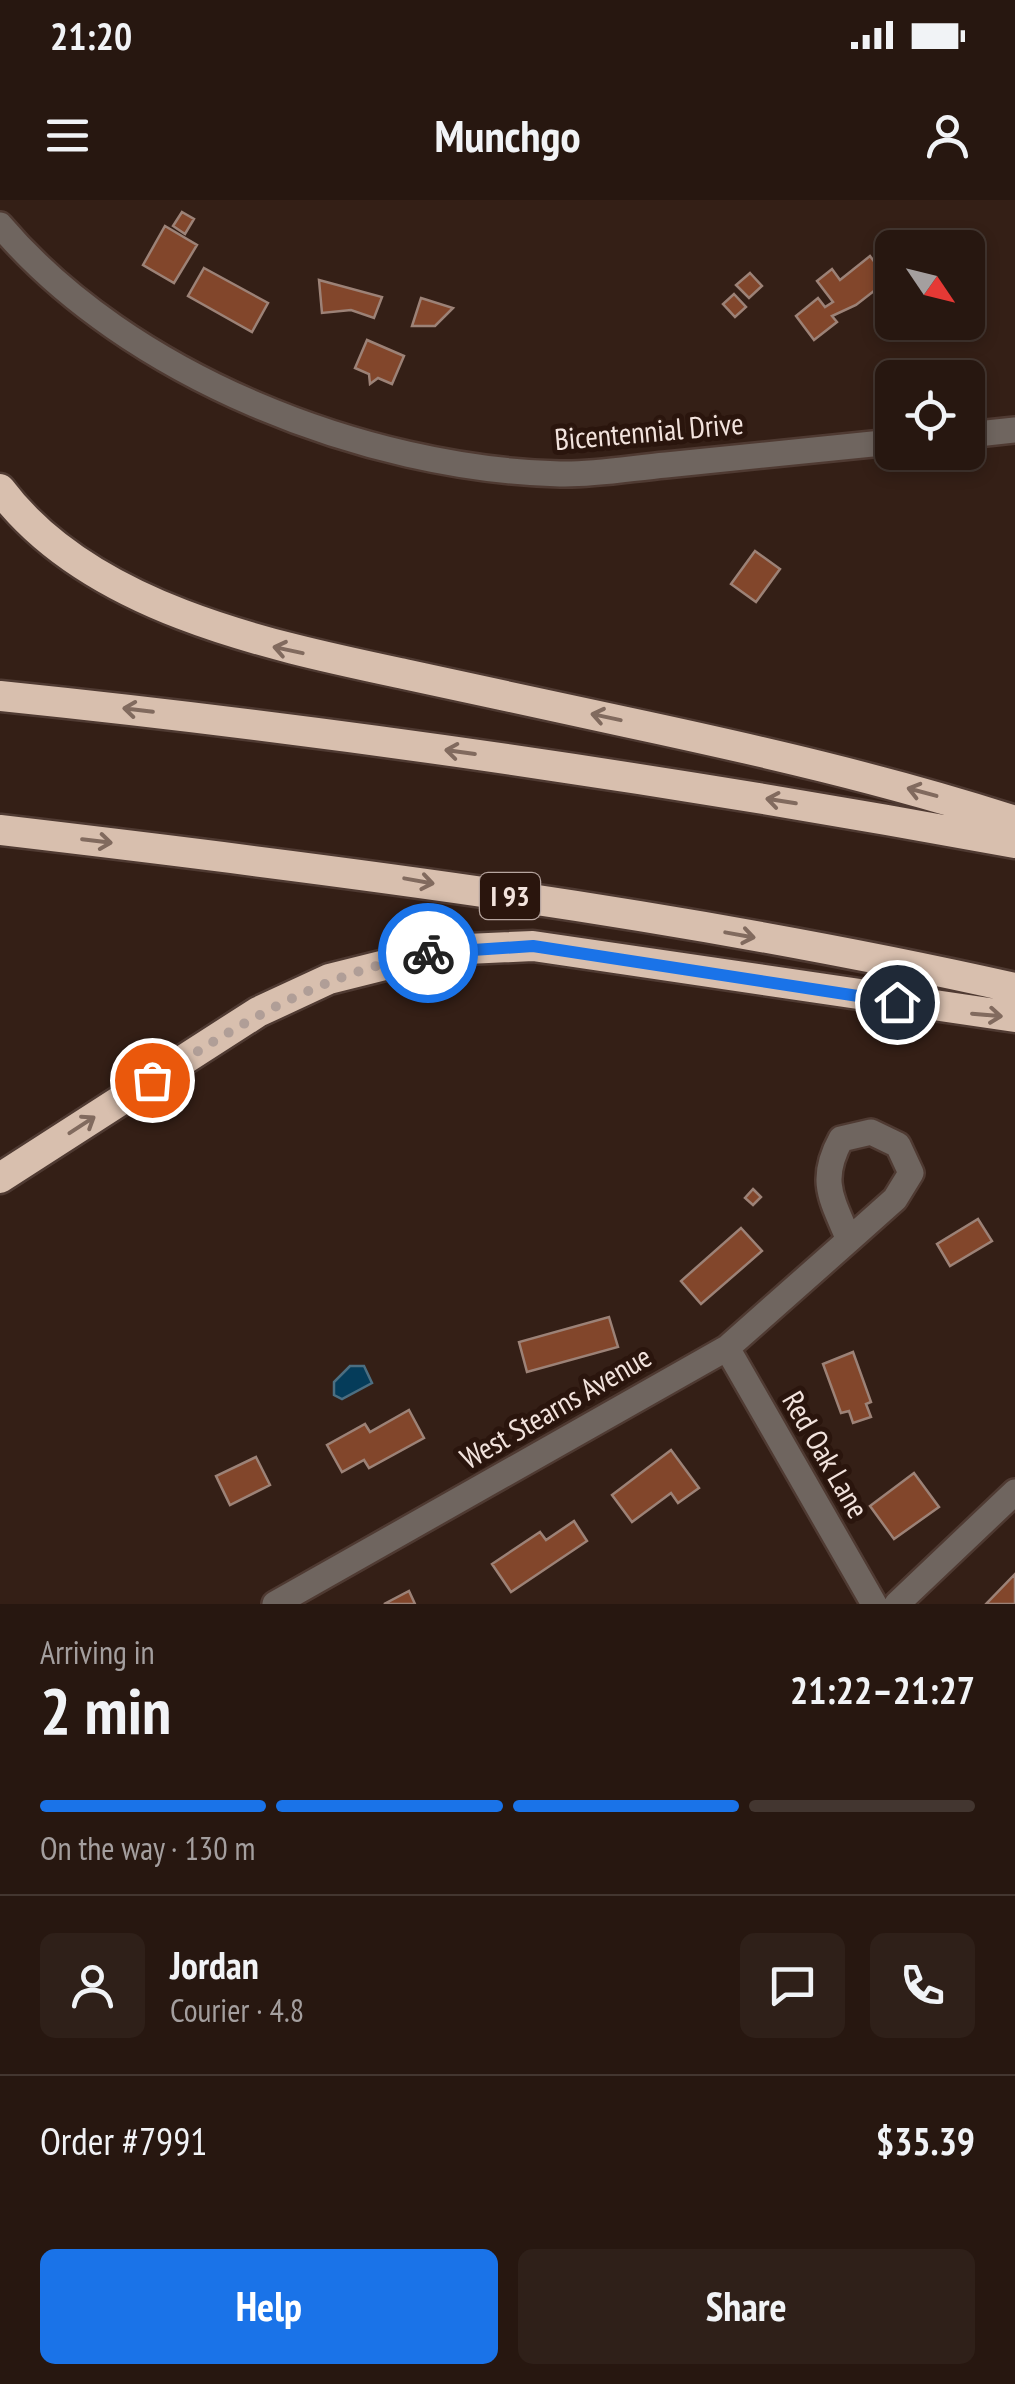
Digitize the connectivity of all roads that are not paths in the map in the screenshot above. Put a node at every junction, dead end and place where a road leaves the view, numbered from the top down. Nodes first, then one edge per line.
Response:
1 (0, 225) edge
2 (1015, 430) edge
3 (985, 433) edge
4 (875, 444) edge
5 (0, 489) edge
6 (0, 696) edge
7 (1015, 822) edge
8 (0, 830) edge
9 (1015, 843) edge
10 (1015, 988) edge
11 (1015, 1017) edge
12 (0, 1178) edge
13 (849, 1240) dead end
14 (727, 1348) junction
15 (1015, 1492) edge
16 (870, 1599) edge
17 (275, 1604) edge
18 (898, 1604) edge

1 - 4 street, Bicentennial Drive
2 - 3 street
7 -> 5 highway
9 -> 6 highway
8 -> 10 highway, I 93
12 -> 11 highway
13 - 14 street, West Stearns Avenue
14 - 16 street, Red Oak Lane
14 - 17 street, West Stearns Avenue
15 - 18 street

